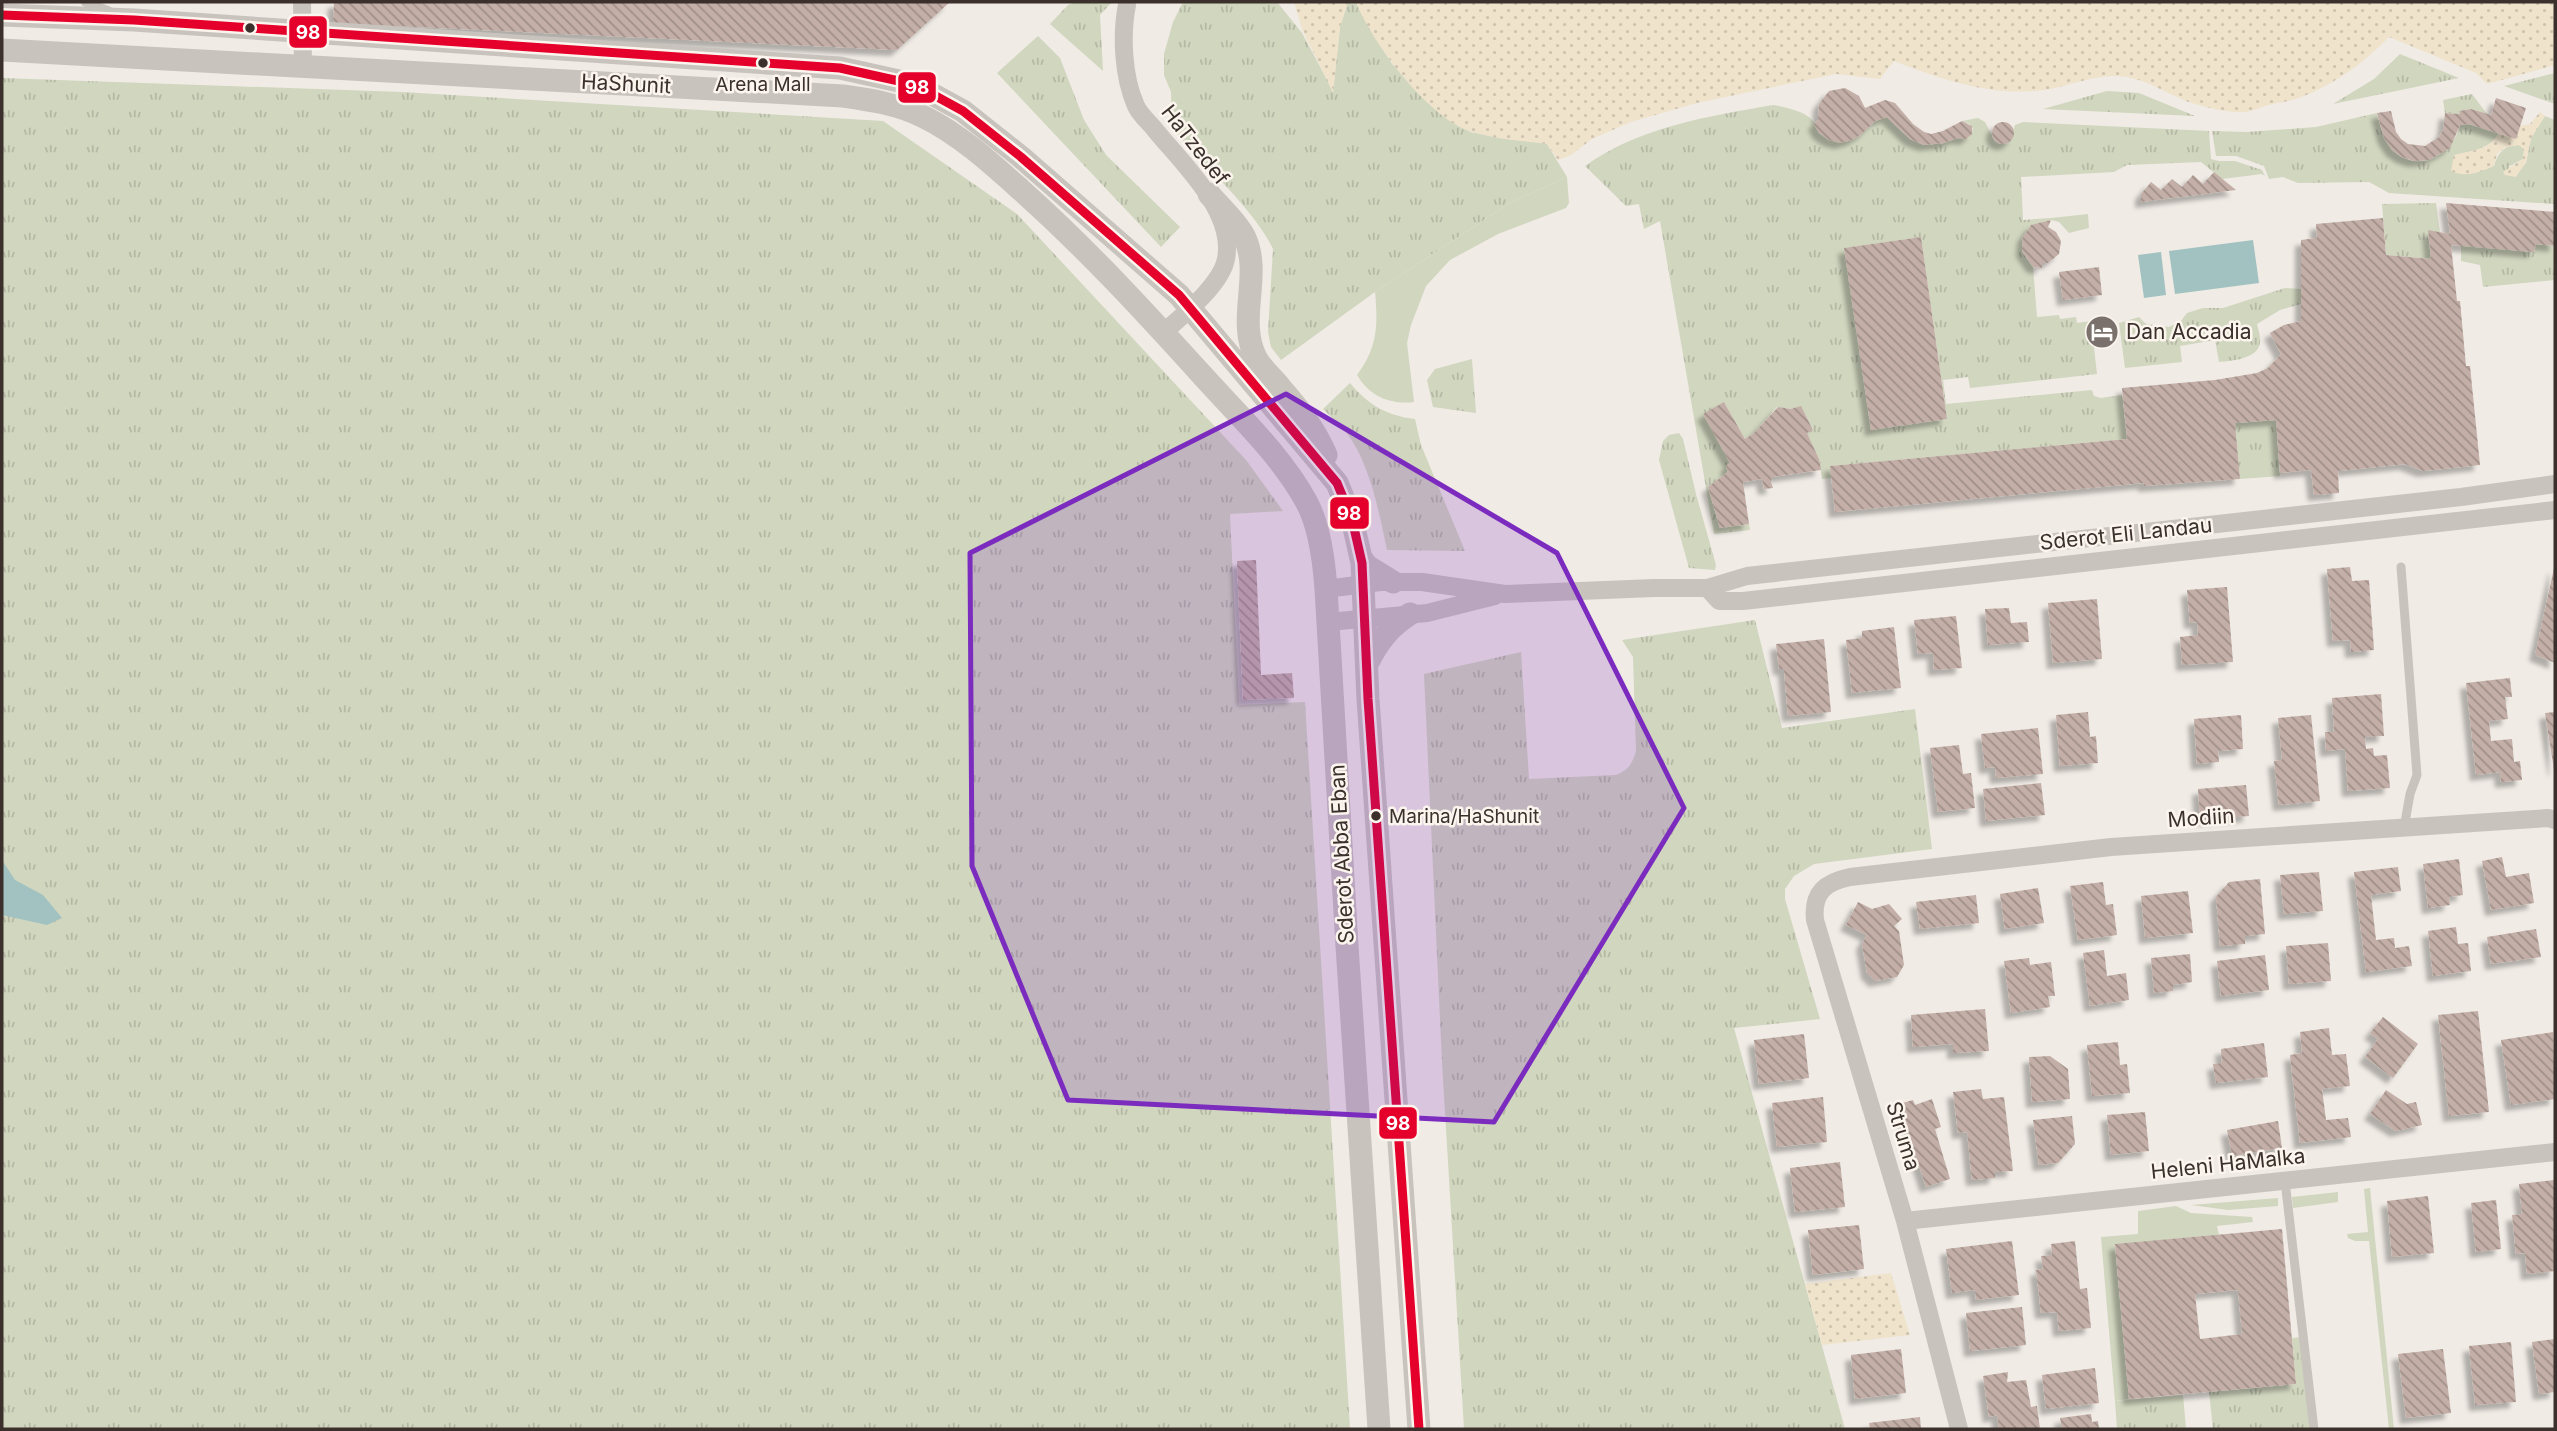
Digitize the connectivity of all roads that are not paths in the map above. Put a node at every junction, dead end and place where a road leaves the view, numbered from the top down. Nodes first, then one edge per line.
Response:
1 (85, 2) edge
2 (302, 2) edge
3 (1127, 5) dead end
4 (2, 15) edge
5 (134, 20) junction
6 (303, 33) junction
7 (2, 50) edge
8 (303, 65) junction
9 (1209, 194) junction
10 (1189, 309) junction
11 (1164, 332) junction
12 (1337, 484) junction
13 (2555, 484) edge
14 (2555, 510) edge
15 (1361, 558) junction
16 (2401, 566) dead end
17 (1393, 582) junction
18 (1362, 584) junction
19 (1707, 588) junction
20 (1326, 589) junction
21 (1505, 594) junction
22 (1410, 614) junction
23 (1366, 618) junction
24 (1328, 622) junction
25 (1367, 664) junction
26 (2555, 820) edge
27 (2404, 828) junction
28 (1850, 877) joint
29 (2555, 1152) edge
30 (2285, 1181) junction
31 (1905, 1221) junction
32 (1379, 1429) edge
33 (1419, 1429) edge
34 (1959, 1429) edge
35 (2314, 1429) edge

1 - 5 lane
2 - 6 street
3 - 9 street, HaTzedef
4 - 5 street, HaShunit
5 - 6 street, HaShunit
6 - 8 street
6 - 10 street, HaShunit
7 - 8 street, HaShunit
8 - 11 street, HaShunit
9 - 10 street, HaTzedef
9 - 12 street
10 - 11 street, HaTzedef
10 - 12 street, Sderot Abba Eban
11 - 20 street, Sderot Abba Eban
12 - 15 street, Sderot Abba Eban
13 - 19 street, Sderot Eli Landau
14 - 19 street, Sderot Eli Landau
15 - 17 street
15 - 18 street, Sderot Abba Eban
16 - 27 lane
17 - 18 street, Sderot Eli Landau
17 - 21 street, Sderot Eli Landau
18 - 20 street, Sderot Eli Landau
18 - 23 street, Sderot Abba Eban
19 - 21 street, Sderot Eli Landau
20 - 24 street, Sderot Abba Eban
21 - 22 street, Sderot Eli Landau
22 - 23 street, Sderot Eli Landau
22 - 25 street
23 - 24 street, Sderot Eli Landau
23 - 25 street, Sderot Abba Eban
24 - 32 street, Sderot Abba Eban
25 - 33 street, Sderot Abba Eban
26 - 27 street, Modiin
27 - 28 street, Modiin
28 - 31 street, Struma
29 - 30 street, Heleni HaMalka
30 - 31 street, Heleni HaMalka
30 - 35 lane
31 - 34 street, Struma

